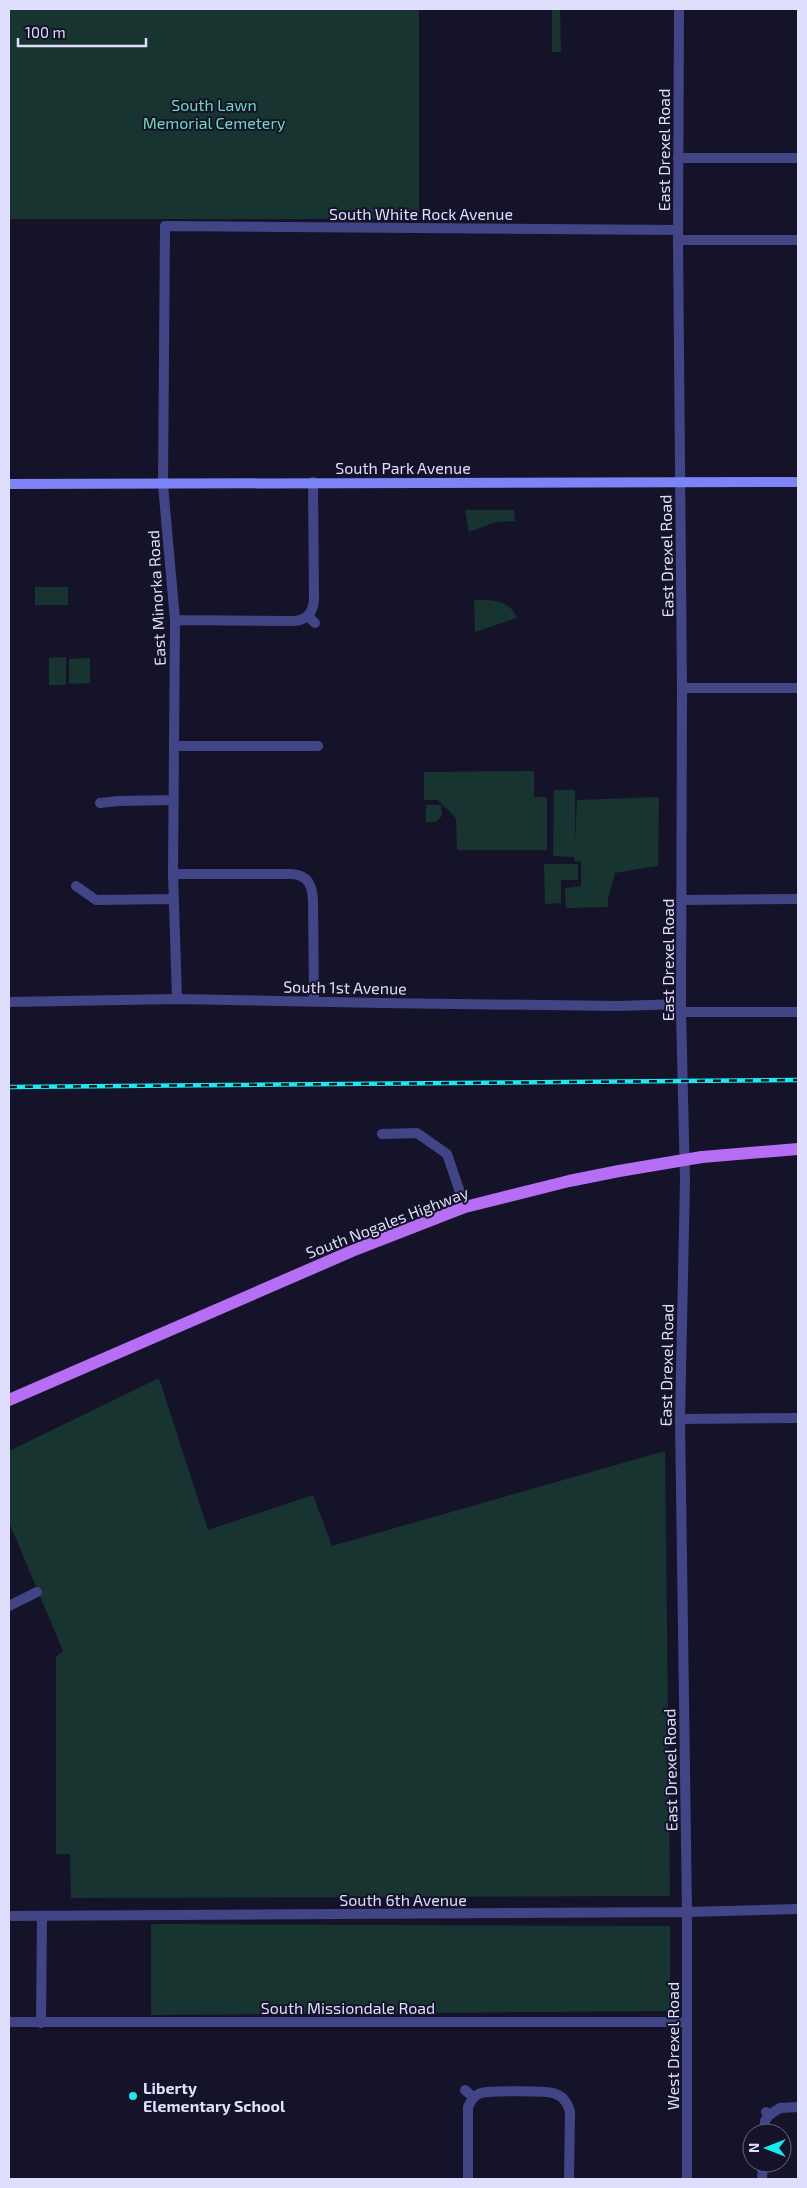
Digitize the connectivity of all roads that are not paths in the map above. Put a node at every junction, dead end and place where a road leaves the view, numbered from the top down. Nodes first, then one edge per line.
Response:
1 (679, 9) edge
2 (678, 158) junction
3 (798, 158) edge
4 (165, 226) joint
5 (678, 235) junction
6 (798, 240) edge
7 (680, 481) junction
8 (313, 482) junction
9 (798, 482) edge
10 (9, 484) edge
11 (163, 485) junction
12 (176, 620) junction
13 (682, 688) junction
14 (798, 688) edge
15 (174, 746) junction
16 (318, 746) dead end
17 (174, 800) junction
18 (100, 803) dead end
19 (173, 874) junction
20 (76, 886) dead end
21 (174, 899) junction
22 (798, 899) edge
23 (682, 900) junction
24 (177, 999) junction
25 (9, 1002) edge
26 (314, 1002) junction
27 (681, 1008) junction
28 (798, 1012) edge
29 (382, 1134) dead end
30 (798, 1149) edge
31 (685, 1162) junction
32 (465, 1207) junction
33 (9, 1400) edge
34 (798, 1418) edge
35 (680, 1419) junction
36 (38, 1592) dead end
37 (9, 1606) edge
38 (798, 1908) edge
39 (686, 1912) junction
40 (9, 1916) edge
41 (42, 1916) junction
42 (9, 2022) edge
43 (41, 2022) junction
44 (687, 2022) junction
45 (465, 2090) dead end
46 (474, 2097) junction
47 (798, 2108) edge
48 (765, 2123) edge
49 (468, 2179) edge
50 (569, 2179) edge
51 (687, 2179) edge

1 - 2 street, East Drexel Road
2 - 3 street
2 - 5 street, East Drexel Road
4 - 5 street, South White Rock Avenue
4 - 11 street, East Minorka Road
5 - 6 street, South White Rock Avenue
5 - 7 street, East Drexel Road
7 - 8 main road, South Park Avenue
7 - 9 main road, South Park Avenue
7 - 13 street, East Drexel Road
8 - 11 main road, South Park Avenue
8 - 12 street
10 - 11 main road, South Park Avenue
11 - 12 street, East Minorka Road
12 - 15 street, East Minorka Road
13 - 14 street
13 - 23 street, East Drexel Road
15 - 16 street
15 - 17 street, East Minorka Road
17 - 18 street
17 - 19 street, East Minorka Road
19 - 21 street, East Minorka Road
19 - 26 street
20 - 21 street
21 - 24 street, East Minorka Road
22 - 23 street
23 - 27 street, East Drexel Road
24 - 25 street, South 1st Avenue
24 - 26 street, South 1st Avenue
26 - 27 street, South 1st Avenue
27 - 28 street, South 1st Avenue
27 - 31 street, East Drexel Road
29 - 32 street
30 - 31 main road, South Nogales Highway
31 - 32 main road, South Nogales Highway
31 - 35 street, East Drexel Road
32 - 33 main road, South Nogales Highway
34 - 35 street
35 - 39 street, East Drexel Road
36 - 37 street
38 - 39 street, South 6th Avenue
39 - 41 street, South 6th Avenue
39 - 44 street, West Drexel Road
40 - 41 street, South 6th Avenue
41 - 43 street
42 - 43 street, South Missiondale Road
43 - 44 street, South Missiondale Road
44 - 51 street, West Drexel Road
45 - 46 street
46 - 49 street
46 - 50 street
47 - 48 street

